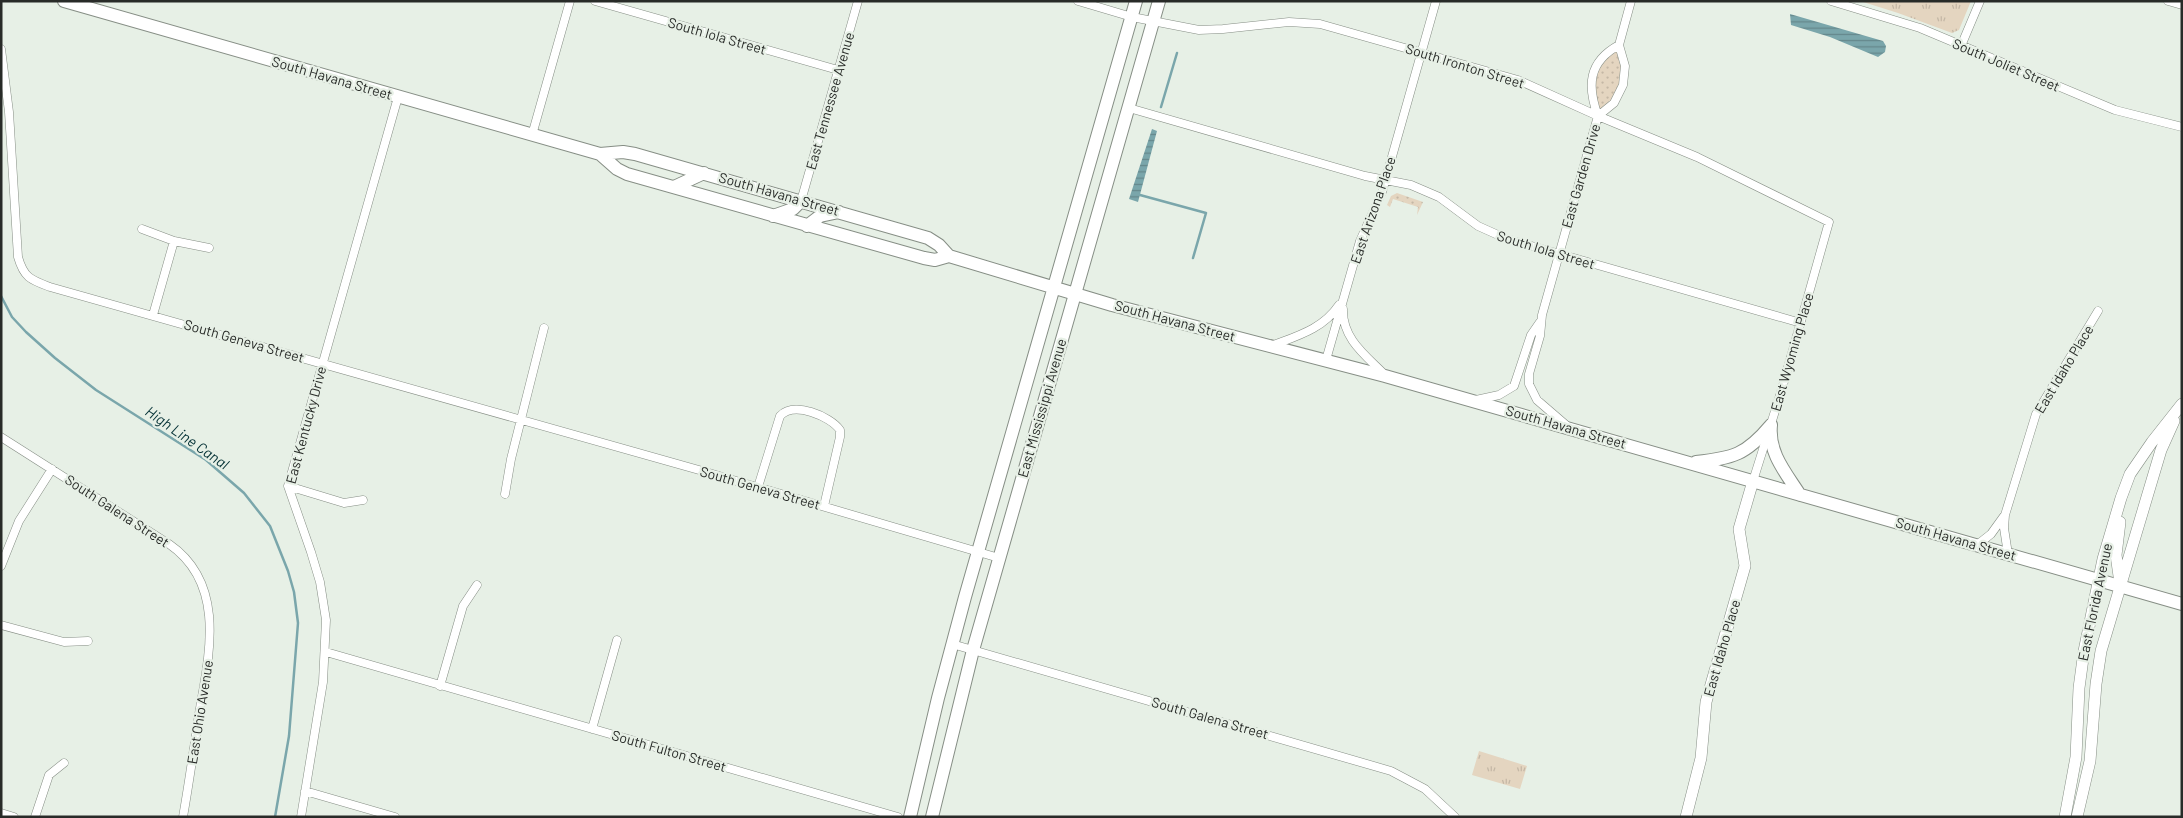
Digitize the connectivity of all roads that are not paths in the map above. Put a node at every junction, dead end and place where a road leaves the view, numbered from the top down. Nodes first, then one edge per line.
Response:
1 (64, 1) edge
2 (570, 1) edge
3 (596, 1) edge
4 (858, 1) edge
5 (1078, 1) edge
6 (1136, 1) edge
7 (1159, 1) edge
8 (1436, 1) edge
9 (1631, 1) edge
10 (1831, 1) edge
11 (1980, 1) edge
12 (2168, 1) edge
13 (2182, 5) edge
14 (1132, 17) junction
15 (1154, 21) junction
16 (1619, 45) junction
17 (1962, 46) junction
18 (1, 49) edge
19 (1421, 52) junction
20 (838, 70) junction
21 (398, 97) junction
22 (1129, 108) junction
23 (1598, 116) junction
24 (2182, 127) edge
25 (532, 135) junction
26 (600, 154) junction
27 (704, 173) junction
28 (1386, 179) junction
29 (674, 187) junction
30 (801, 201) junction
31 (842, 212) junction
32 (773, 216) junction
33 (1829, 222) joint
34 (807, 226) junction
35 (142, 229) dead end
36 (174, 241) junction
37 (209, 248) dead end
38 (1559, 254) junction
39 (949, 256) junction
40 (1054, 288) junction
41 (1075, 294) junction
42 (1344, 297) junction
43 (2098, 311) dead end
44 (153, 315) junction
45 (1540, 322) junction
46 (1801, 323) junction
47 (544, 328) dead end
48 (1270, 346) junction
49 (1326, 360) junction
50 (322, 363) junction
51 (1385, 376) junction
52 (1474, 401) junction
53 (2181, 405) edge
54 (521, 419) junction
55 (1771, 425) junction
56 (1569, 428) junction
57 (1, 437) edge
58 (1690, 463) junction
59 (52, 469) junction
60 (2130, 474) junction
61 (1752, 481) junction
62 (288, 486) junction
63 (758, 487) junction
64 (505, 494) dead end
65 (1800, 495) junction
66 (364, 500) dead end
67 (824, 506) junction
68 (2006, 515) junction
69 (1977, 545) junction
70 (978, 552) junction
71 (2008, 554) junction
72 (3, 555) edge
73 (999, 558) junction
74 (1, 566) edge
75 (2098, 579) junction
76 (477, 585) dead end
77 (2120, 586) junction
78 (2182, 604) edge
79 (207, 606) joint
80 (1, 625) edge
81 (617, 640) dead end
82 (88, 641) dead end
83 (952, 644) junction
84 (973, 650) junction
85 (326, 652) junction
86 (440, 686) junction
87 (592, 729) junction
88 (64, 763) dead end
89 (305, 791) junction
90 (1, 813) edge
91 (14, 817) edge
92 (35, 817) edge
93 (184, 817) edge
94 (301, 817) edge
95 (395, 817) edge
96 (898, 817) edge
97 (910, 817) edge
98 (932, 817) edge
99 (1455, 817) edge
100 (1686, 817) edge
101 (2065, 817) edge
102 (2077, 817) edge

1 - 21 main road, South Havana Street
2 - 25 street
3 - 20 street, South Iola Street
4 - 20 street, East Tennessee Avenue
5 - 14 street, South Ironton Street
6 - 14 main road, East Mississippi Avenue
7 - 15 main road, East Mississippi Avenue
8 - 19 street, East Arizona Place
9 - 16 street, East Garden Drive
10 - 17 street, South Joliet Street
11 - 17 street
12 - 13 street
14 - 15 street, South Ironton Street
14 - 40 main road, East Mississippi Avenue
15 - 19 street, South Ironton Street
15 - 22 main road, East Mississippi Avenue
16 - 23 street, East Garden Drive
16 - 23 street, East Garden Drive
17 - 24 street, South Joliet Street
18 - 44 street, South Geneva Street
19 - 23 street, South Ironton Street
19 - 28 street, East Arizona Place
20 - 30 street, East Tennessee Avenue
21 - 25 main road, South Havana Street
21 - 50 street, East Kentucky Drive
22 - 28 street, South Iola Street
22 - 41 main road, East Mississippi Avenue
23 - 33 street, South Ironton Street
23 - 38 street, East Garden Drive
25 - 26 main road, South Havana Street
26 - 27 main road, South Havana Street
26 - 29 main road, South Havana Street
27 - 29 main road
27 - 30 main road, South Havana Street
28 - 38 street, South Iola Street
28 - 42 street, East Arizona Place
29 - 32 main road, South Havana Street
30 - 31 main road, South Havana Street
30 - 32 main road
31 - 34 main road
31 - 39 main road, South Havana Street
32 - 34 main road, South Havana Street
33 - 46 street, East Wyoming Place
34 - 39 main road, South Havana Street
35 - 36 street
36 - 37 street
36 - 44 street
38 - 45 street, East Garden Drive
38 - 46 street, South Iola Street
39 - 40 main road, South Havana Street
40 - 41 main road, South Havana Street
40 - 70 main road, East Mississippi Avenue
41 - 48 main road, South Havana Street
41 - 73 main road, East Mississippi Avenue
42 - 48 street
42 - 49 street, East Arizona Place
42 - 51 street
43 - 68 street, East Idaho Place
44 - 50 street, South Geneva Street
45 - 52 street, East Garden Drive
45 - 56 street, East Garden Drive
46 - 55 street, East Wyoming Place
47 - 54 street
48 - 49 main road, South Havana Street
49 - 51 main road, South Havana Street
50 - 54 street, South Geneva Street
50 - 62 street, East Kentucky Drive
51 - 52 main road, South Havana Street
52 - 56 main road, South Havana Street
53 - 60 street, East Florida Avenue
53 - 77 street, East Florida Avenue
54 - 63 street, South Geneva Street
54 - 64 street
55 - 58 main road
55 - 61 street, East Wyoming Place
55 - 65 main road
56 - 58 main road, South Havana Street
57 - 59 street, South Galena Street
58 - 61 main road, South Havana Street
59 - 72 street
59 - 79 street, South Galena Street
60 - 75 street, East Florida Avenue
60 - 77 street
61 - 65 main road, South Havana Street
61 - 100 street, East Idaho Place
62 - 66 street
62 - 85 street, East Kentucky Drive
63 - 67 street, South Geneva Street
63 - 67 street
65 - 69 main road, South Havana Street
67 - 70 street, South Geneva Street
68 - 69 street, East Idaho Place
68 - 71 street, East Idaho Place
69 - 71 main road, South Havana Street
70 - 73 street, South Geneva Street
70 - 83 main road, East Mississippi Avenue
71 - 75 main road, South Havana Street
72 - 74 street
73 - 84 main road, East Mississippi Avenue
75 - 77 main road, South Havana Street
75 - 101 street, East Florida Avenue
76 - 86 street
77 - 78 main road, South Havana Street
77 - 102 street, East Florida Avenue
79 - 93 street, East Ohio Avenue
80 - 82 street
81 - 87 street
83 - 84 street, South Galena Street
83 - 97 main road, East Mississippi Avenue
84 - 98 main road, East Mississippi Avenue
84 - 99 street, South Galena Street
85 - 86 street, South Fulton Street
85 - 89 street, East Kentucky Drive
86 - 87 street, South Fulton Street
87 - 96 street, South Fulton Street
88 - 92 street
89 - 94 street, East Kentucky Drive
89 - 95 street
90 - 91 street

